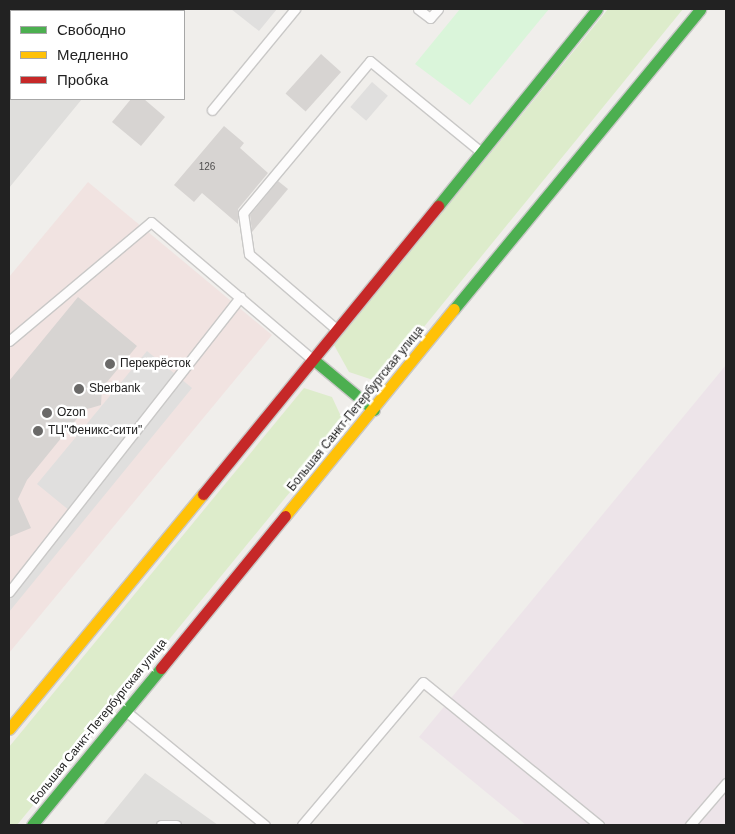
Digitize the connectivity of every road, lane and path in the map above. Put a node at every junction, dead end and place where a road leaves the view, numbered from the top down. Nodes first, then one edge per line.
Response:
1 (295, 9) edge
2 (418, 9) edge
3 (438, 9) edge
4 (597, 9) edge
5 (700, 9) edge
6 (212, 110) dead end
7 (481, 152) junction
8 (240, 296) junction
9 (337, 330) junction
10 (9, 341) edge
11 (314, 360) junction
12 (374, 410) junction
13 (9, 592) edge
14 (126, 711) junction
15 (9, 729) edge
16 (726, 783) edge
17 (32, 825) edge
18 (160, 825) edge
19 (176, 825) edge
20 (265, 825) edge
21 (302, 825) edge
22 (599, 825) edge
23 (690, 825) edge

1 - 6 lane
2 - 3 lane
4 - 7 main road
5 - 12 main road, Большая Санкт-Петербургская улица
7 - 9 main road
7 - 9 lane
8 - 10 lane
8 - 11 lane
8 - 13 lane
9 - 11 main road
11 - 12 main road
11 - 15 main road
12 - 14 main road, Большая Санкт-Петербургская улица
14 - 17 main road, Большая Санкт-Петербургская улица
14 - 20 lane
16 - 23 lane
18 - 19 lane
21 - 22 lane

